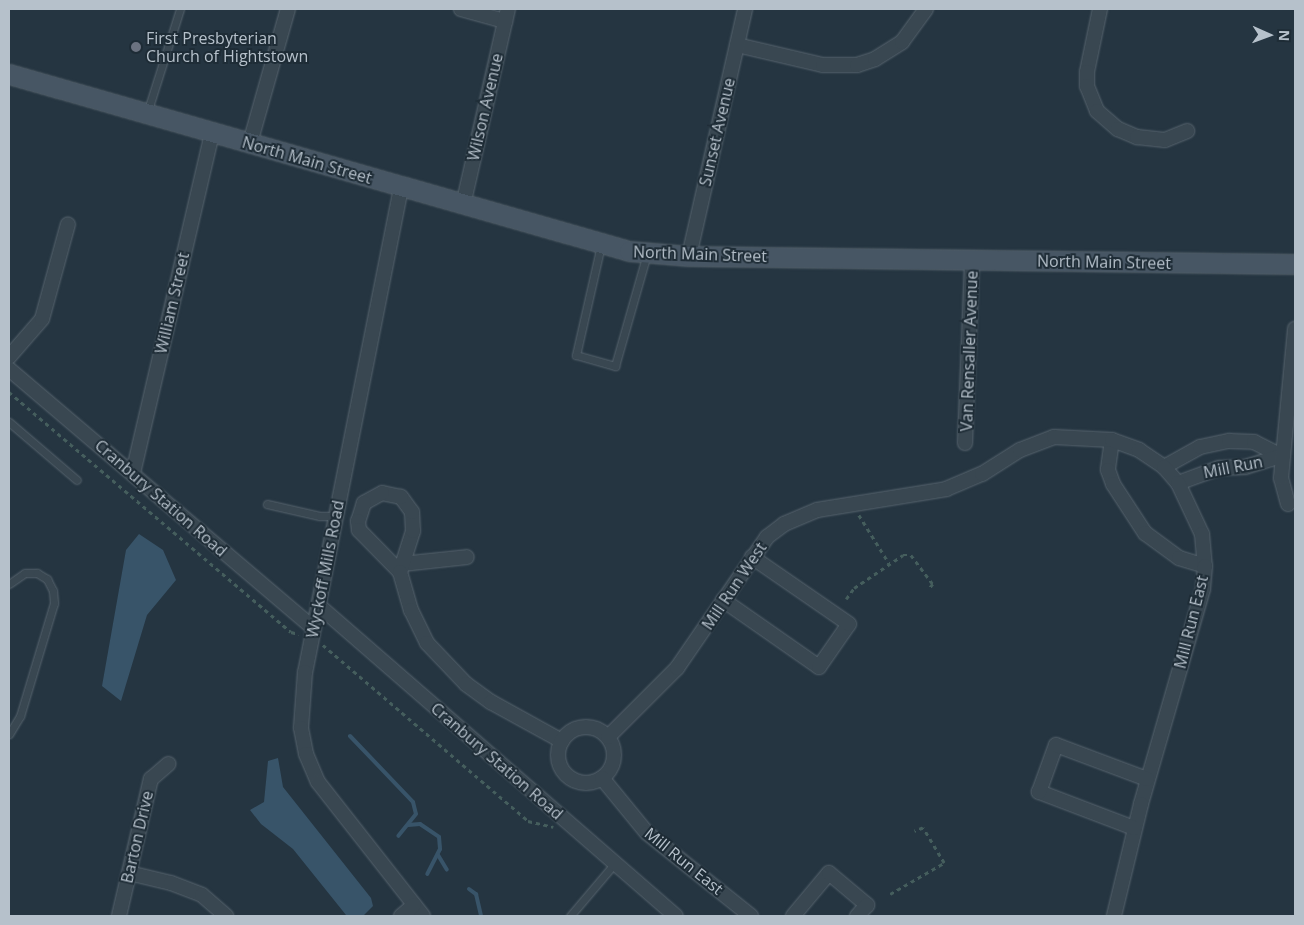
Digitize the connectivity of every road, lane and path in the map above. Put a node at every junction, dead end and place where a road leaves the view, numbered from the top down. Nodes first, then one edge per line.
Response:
1 (180, 9) edge
2 (288, 9) edge
3 (461, 9) edge
4 (745, 9) edge
5 (926, 9) edge
6 (1100, 9) edge
7 (506, 15) edge
8 (737, 45) junction
9 (9, 74) edge
10 (147, 114) junction
11 (1187, 131) dead end
12 (212, 132) junction
13 (250, 143) junction
14 (402, 188) junction
15 (463, 205) junction
16 (68, 224) dead end
17 (601, 245) junction
18 (647, 254) junction
19 (689, 256) junction
20 (972, 259) junction
21 (1295, 264) edge
22 (1295, 329) edge
23 (9, 357) edge
24 (9, 369) edge
25 (1295, 391) edge
26 (9, 392) edge
27 (1290, 405) junction
28 (9, 422) edge
29 (1112, 440) junction
30 (965, 443) dead end
31 (1035, 443) joint
32 (1282, 456) junction
33 (1164, 467) junction
34 (132, 473) junction
35 (77, 480) dead end
36 (1178, 483) junction
37 (267, 504) dead end
38 (856, 504) junction
39 (1288, 504) dead end
40 (335, 516) junction
41 (358, 520) junction
42 (466, 557) dead end
43 (752, 557) junction
44 (889, 564) junction
45 (1205, 566) junction
46 (401, 568) junction
47 (9, 584) edge
48 (930, 588) dead end
49 (846, 599) dead end
50 (723, 600) junction
51 (318, 605) junction
52 (313, 628) junction
53 (299, 634) dead end
54 (321, 644) dead end
55 (9, 734) edge
56 (608, 737) junction
57 (562, 741) junction
58 (168, 764) dead end
59 (602, 778) junction
60 (1147, 779) junction
61 (1134, 828) junction
62 (915, 831) dead end
63 (561, 833) dead end
64 (615, 863) junction
65 (129, 873) junction
66 (890, 894) dead end
67 (414, 905) junction
68 (119, 916) edge
69 (226, 916) edge
70 (401, 916) edge
71 (423, 916) edge
72 (570, 916) edge
73 (676, 916) edge
74 (751, 916) edge
75 (793, 916) edge
76 (857, 916) edge
77 (1114, 916) edge

1 - 10 lane
2 - 13 street
3 - 7 street
4 - 8 street, Sunset Avenue
5 - 8 street
6 - 11 street
7 - 15 street, Wilson Avenue
8 - 19 street, Sunset Avenue
9 - 10 street, North Main Street
10 - 12 street, North Main Street
12 - 13 street, North Main Street
12 - 34 street, William Street
13 - 14 street, North Main Street
14 - 15 street, North Main Street
14 - 40 street, Wyckoff Mills Road
15 - 17 street, North Main Street
16 - 23 street
17 - 18 street, North Main Street
17 - 18 lane
18 - 19 street, North Main Street
19 - 20 street, North Main Street
20 - 21 street, North Main Street
20 - 30 street, Van Rensaller Avenue
22 - 27 street
24 - 34 street, Cranbury Station Road
25 - 27 street
26 - 53 path
27 - 32 street
28 - 35 lane
29 - 31 street, Mill Run East
29 - 33 street, Mill Run East
29 - 45 street
31 - 38 street, Mill Run West
32 - 33 street, Mill Run
32 - 36 street, Mill Run
32 - 39 street
33 - 36 street, Mill Run East
34 - 52 street, Cranbury Station Road
36 - 45 street, Mill Run East
37 - 40 lane
38 - 43 street, Mill Run West
38 - 44 path
40 - 41 street
40 - 51 street, Wyckoff Mills Road
41 - 46 street
41 - 46 street
42 - 46 street
43 - 50 street, Mill Run West
43 - 50 street
44 - 48 path
44 - 49 path
45 - 60 street, Mill Run East
46 - 57 street
47 - 55 lane
50 - 56 street, Mill Run West
51 - 52 street, Wyckoff Mills Road
51 - 64 street, Cranbury Station Road
52 - 67 street, Wyckoff Mills Road
54 - 63 path
56 - 57 street
56 - 59 street
57 - 59 street
58 - 65 street, Barton Drive
59 - 74 street, Mill Run East
60 - 61 street, Mill Run East
60 - 61 street
61 - 77 street, Mill Run East
62 - 66 path
64 - 72 lane
64 - 73 street, Cranbury Station Road
65 - 68 street, Barton Drive
65 - 69 street
67 - 70 street
67 - 71 street, Wyckoff Mills Road
75 - 76 street

